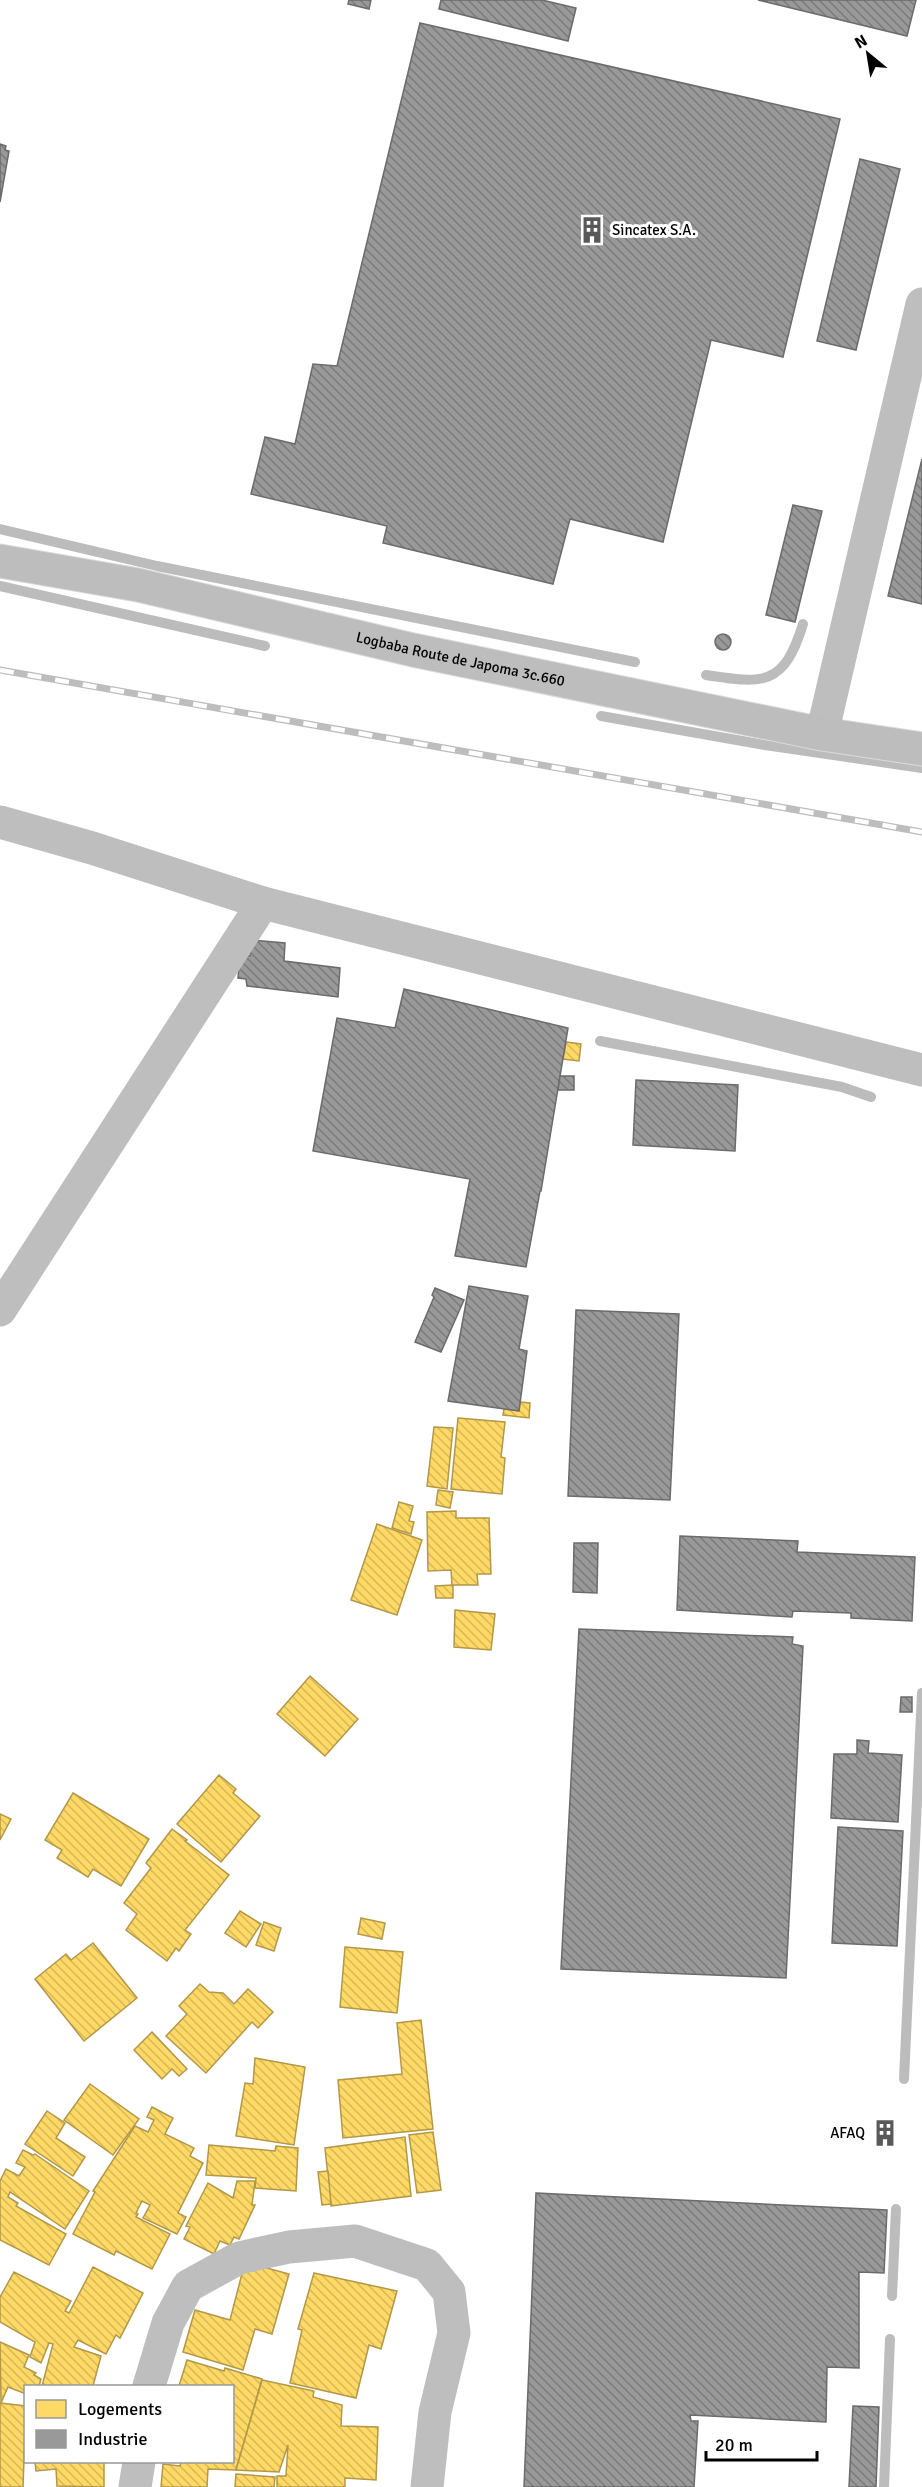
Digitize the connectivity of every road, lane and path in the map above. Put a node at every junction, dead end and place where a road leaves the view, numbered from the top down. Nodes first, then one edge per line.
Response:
1 (922, 304) edge
2 (0, 561) edge
3 (822, 734) junction
4 (922, 748) edge
5 (0, 822) edge
6 (262, 903) junction
7 (922, 1070) edge
8 (0, 1310) edge
9 (149, 2385) edge
10 (138, 2463) edge
11 (135, 2487) edge
12 (427, 2487) edge

1 - 3 street
2 - 3 main road, Logbaba Route de Japoma 3c.660
3 - 4 main road, Logbaba Route de Japoma 3c.660
5 - 6 street
6 - 7 street
6 - 8 street
9 - 12 street
10 - 11 street

